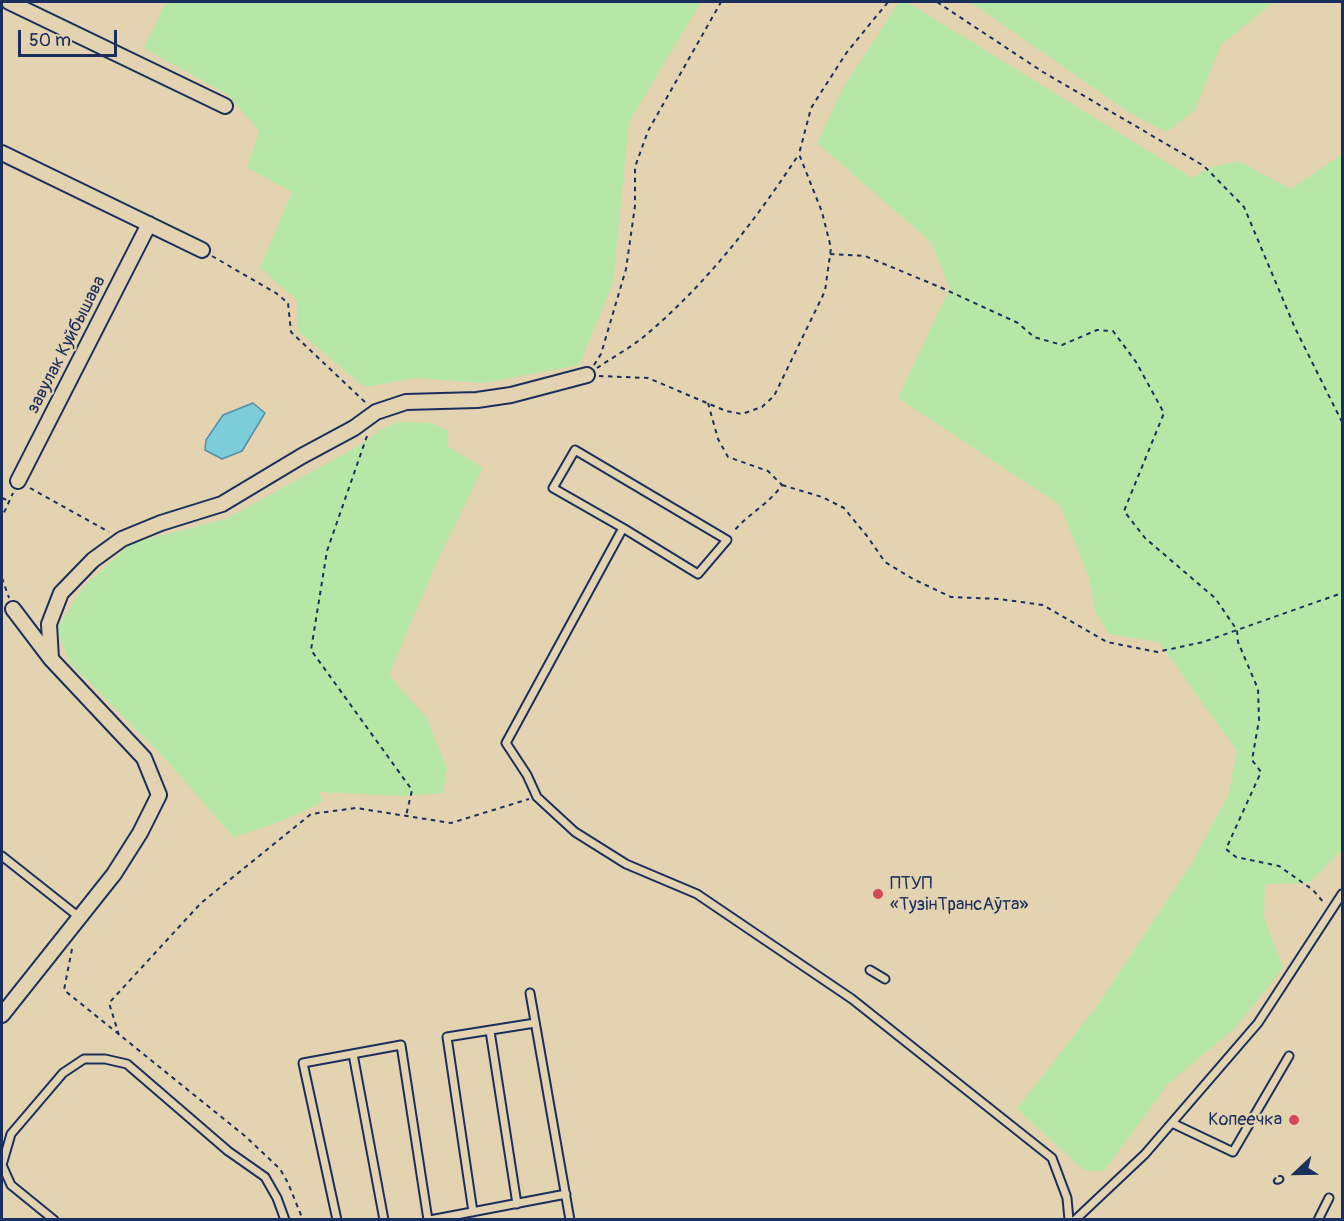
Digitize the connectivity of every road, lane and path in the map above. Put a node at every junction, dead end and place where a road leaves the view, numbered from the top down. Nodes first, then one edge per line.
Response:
1 (9, 2) edge
2 (721, 2) edge
3 (888, 2) edge
4 (937, 2) edge
5 (225, 106) dead end
6 (2, 153) edge
7 (799, 154) junction
8 (149, 224) junction
9 (202, 250) joint
10 (830, 254) junction
11 (587, 375) junction
12 (708, 403) junction
13 (376, 412) junction
14 (1342, 422) edge
15 (368, 434) dead end
16 (18, 481) junction
17 (782, 485) junction
18 (2, 498) edge
19 (9, 501) junction
20 (623, 528) junction
21 (2, 530) edge
22 (122, 539) junction
23 (727, 540) junction
24 (2, 578) edge
25 (1342, 592) edge
26 (13, 609) joint
27 (1237, 630) junction
28 (51, 659) junction
29 (537, 797) junction
30 (406, 816) junction
31 (2, 856) edge
32 (1342, 894) edge
33 (1331, 913) junction
34 (79, 917) junction
35 (72, 948) dead end
36 (870, 970) dead end
37 (885, 979) dead end
38 (530, 993) dead end
39 (2, 1015) edge
40 (535, 1023) junction
41 (490, 1031) junction
42 (119, 1035) junction
43 (353, 1054) junction
44 (1289, 1056) dead end
45 (1172, 1123) junction
46 (566, 1194) junction
47 (1329, 1198) dead end
48 (517, 1204) junction
49 (473, 1212) junction
50 (54, 1220) edge
51 (285, 1220) edge
52 (303, 1220) edge
53 (336, 1220) edge
54 (384, 1220) edge
55 (429, 1220) edge
56 (570, 1220) edge
57 (1069, 1220) edge
58 (1075, 1220) edge
59 (1318, 1220) edge

1 - 5 street
2 - 11 path
3 - 7 path
4 - 14 path
6 - 8 street
7 - 10 path
7 - 11 path
8 - 9 street
8 - 16 street, завулак Куйбышава
9 - 13 path
10 - 12 path
10 - 27 path
11 - 12 path
11 - 13 street
12 - 17 path
13 - 22 street
15 - 30 path
16 - 19 path
16 - 22 path
17 - 23 path
17 - 27 path
18 - 19 path
19 - 21 path
20 - 23 lane
20 - 23 lane
20 - 29 lane
22 - 28 street
24 - 26 path
25 - 27 path
26 - 28 street
27 - 33 path
28 - 34 street
29 - 30 path
29 - 57 lane
30 - 42 path
31 - 34 lane
32 - 33 lane
33 - 45 lane
34 - 39 street
35 - 42 path
36 - 37 lane
38 - 40 lane
40 - 41 lane
40 - 46 lane
41 - 48 lane
41 - 49 lane
42 - 52 path
43 - 53 lane
43 - 54 lane
43 - 55 lane
44 - 45 lane
45 - 58 lane
46 - 48 lane
46 - 56 lane
47 - 59 lane
48 - 49 lane
49 - 55 lane
50 - 51 lane

